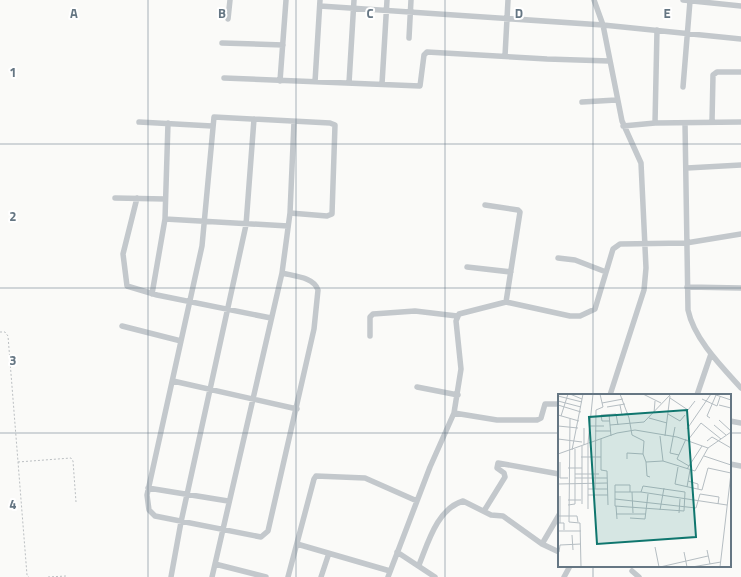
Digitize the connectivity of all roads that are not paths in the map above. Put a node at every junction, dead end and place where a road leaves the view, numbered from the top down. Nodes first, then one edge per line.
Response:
1 (230, 0) edge
2 (286, 0) edge
3 (354, 0) edge
4 (387, 0) edge
5 (411, 0) edge
6 (508, 0) edge
7 (594, 0) edge
8 (683, 0) edge
9 (690, 1) edge
10 (320, 3) edge
11 (741, 6) edge
12 (353, 8) junction
13 (386, 11) junction
14 (410, 12) junction
15 (228, 19) dead end
16 (507, 19) junction
17 (604, 25) junction
18 (658, 30) junction
19 (687, 34) junction
20 (409, 38) dead end
21 (741, 40) edge
22 (222, 44) dead end
23 (283, 45) junction
24 (505, 56) junction
25 (610, 61) junction
26 (741, 72) edge
27 (224, 78) dead end
28 (280, 81) junction
29 (315, 82) junction
30 (349, 83) junction
31 (382, 84) junction
32 (683, 87) dead end
33 (616, 100) junction
34 (582, 102) dead end
35 (254, 119) junction
36 (139, 122) dead end
37 (294, 122) junction
38 (712, 122) junction
39 (741, 122) edge
40 (168, 123) junction
41 (655, 123) junction
42 (685, 123) junction
43 (212, 126) junction
44 (623, 126) junction
45 (741, 165) edge
46 (687, 168) junction
47 (115, 198) dead end
48 (137, 198) junction
49 (165, 199) junction
50 (485, 205) dead end
51 (290, 213) junction
52 (165, 219) junction
53 (205, 222) junction
54 (246, 224) junction
55 (288, 226) junction
56 (741, 234) edge
57 (644, 243) junction
58 (686, 243) junction
59 (558, 258) dead end
60 (467, 267) dead end
61 (510, 272) junction
62 (606, 272) junction
63 (282, 273) junction
64 (687, 287) junction
65 (741, 288) edge
66 (152, 294) junction
67 (191, 301) junction
68 (506, 302) junction
69 (229, 309) junction
70 (457, 316) junction
71 (271, 318) junction
72 (122, 326) dead end
73 (370, 336) dead end
74 (181, 340) junction
75 (711, 354) junction
76 (174, 381) junction
77 (740, 385) edge
78 (417, 387) dead end
79 (212, 389) junction
80 (610, 394) edge
81 (697, 394) edge
82 (458, 395) junction
83 (252, 399) junction
84 (558, 404) edge
85 (296, 409) junction
86 (454, 413) junction
87 (731, 421) edge
88 (741, 423) edge
89 (731, 465) edge
90 (741, 466) edge
91 (558, 474) edge
92 (148, 488) junction
93 (188, 494) junction
94 (228, 500) junction
95 (417, 501) junction
96 (484, 511) junction
97 (558, 517) edge
98 (181, 522) junction
99 (222, 530) junction
100 (297, 544) junction
101 (542, 544) junction
102 (397, 552) junction
103 (558, 552) edge
104 (329, 553) junction
105 (215, 564) junction
106 (418, 565) junction
107 (390, 571) junction
108 (632, 571) dead end
109 (565, 575) edge
110 (171, 577) edge
111 (212, 577) edge
112 (266, 577) edge
113 (288, 577) edge
114 (321, 577) edge
115 (388, 577) edge
116 (435, 577) edge
117 (572, 577) edge
118 (639, 577) edge

1 - 15 street
2 - 23 street
3 - 12 street
4 - 13 street
5 - 14 street
6 - 16 street
7 - 17 street
8 - 9 street
9 - 11 street
9 - 19 street
10 - 12 street
10 - 29 street
12 - 13 street
12 - 30 street
13 - 14 street
13 - 31 street
14 - 16 street
14 - 20 street
16 - 17 street
16 - 24 street
17 - 18 street
17 - 25 street
18 - 19 street
18 - 41 street
19 - 21 street
19 - 32 street
22 - 23 street
23 - 28 street
24 - 25 street
24 - 31 street
25 - 33 street
26 - 38 street
27 - 28 street
28 - 29 street
29 - 30 street
30 - 31 street
33 - 34 street
33 - 44 street
35 - 37 street
35 - 43 street
35 - 54 street
36 - 40 street
37 - 51 street
37 - 51 street
38 - 39 street
38 - 42 street
40 - 43 street
40 - 49 street
41 - 42 street
41 - 44 street
42 - 46 street
43 - 53 street
44 - 57 street
45 - 46 street
46 - 58 street
47 - 48 street
48 - 49 street
48 - 66 street
49 - 52 street
50 - 61 street
51 - 55 street
52 - 53 street
52 - 66 street
53 - 54 street
53 - 67 street
54 - 55 street
54 - 69 street
55 - 63 street
56 - 58 street
57 - 58 street
57 - 62 street
57 - 80 street
58 - 64 street
59 - 62 street
60 - 61 street
61 - 68 street
62 - 68 street
63 - 71 street
63 - 85 street
64 - 65 street
64 - 75 street
66 - 67 street
67 - 69 street
67 - 74 street
68 - 70 street
69 - 71 street
69 - 79 street
70 - 73 street
70 - 82 street
71 - 83 street
72 - 74 street
74 - 76 street
75 - 77 street
75 - 81 street
76 - 79 street
76 - 92 street
78 - 82 street
79 - 83 street
79 - 93 street
82 - 86 street
83 - 85 street
83 - 94 street
84 - 86 street
85 - 99 street
86 - 95 street
87 - 88 street
89 - 90 street
91 - 96 street
92 - 93 street
92 - 98 street
93 - 94 street
93 - 98 street
94 - 99 street
95 - 100 street
95 - 102 street
96 - 101 street
96 - 106 street
97 - 101 street
98 - 99 street
98 - 110 street
99 - 105 street
100 - 104 street
100 - 113 street
101 - 103 street
102 - 106 street
102 - 107 street
104 - 107 street
104 - 114 street
105 - 111 street
105 - 112 street
106 - 116 street
107 - 115 street
108 - 118 street
109 - 117 street

